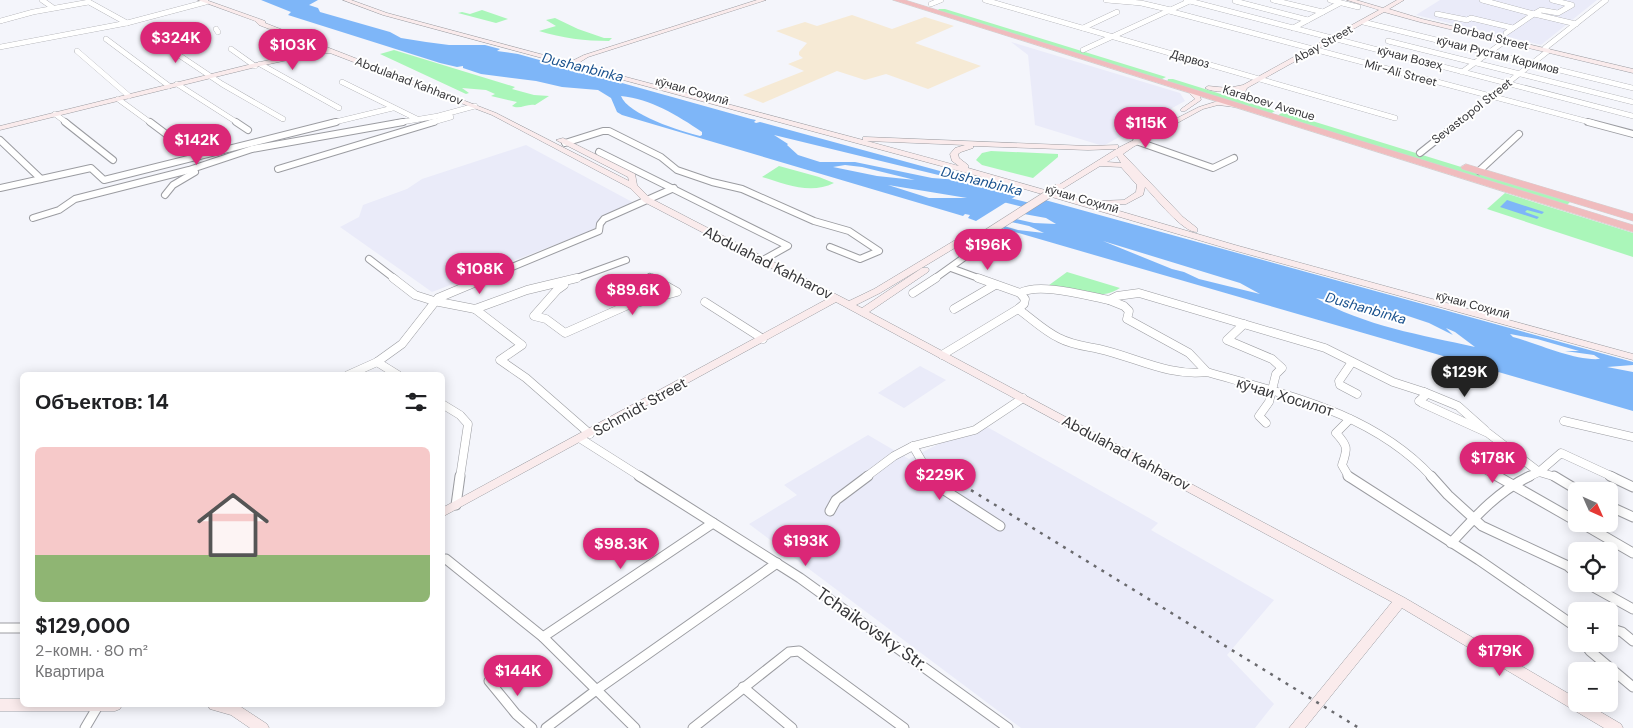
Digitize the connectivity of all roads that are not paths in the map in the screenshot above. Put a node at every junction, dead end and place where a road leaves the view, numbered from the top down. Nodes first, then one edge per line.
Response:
1 (42, 0) edge
2 (219, 0) edge
3 (346, 0) edge
4 (358, 0) edge
5 (762, 0) edge
6 (897, 0) edge
7 (919, 0) edge
8 (985, 0) edge
9 (1106, 0) edge
10 (1190, 0) edge
11 (1272, 0) edge
12 (1330, 0) edge
13 (1350, 0) edge
14 (1357, 0) edge
15 (1401, 0) edge
16 (1482, 0) edge
17 (1552, 0) edge
18 (1606, 0) edge
19 (203, 1) edge
20 (1132, 1) edge
21 (1236, 1) edge
22 (1340, 3) junction
23 (938, 6) edge
24 (1358, 7) dead end
25 (52, 8) junction
26 (1219, 8) junction
27 (223, 9) junction
28 (1383, 10) junction
29 (1170, 11) junction
30 (1117, 12) dead end
31 (1322, 12) junction
32 (1438, 14) dead end
33 (1534, 14) junction
34 (1308, 20) junction
35 (0, 21) edge
36 (258, 21) junction
37 (127, 22) junction
38 (1363, 22) junction
39 (1576, 24) junction
40 (1083, 28) junction
41 (1293, 28) junction
42 (1513, 28) junction
43 (1506, 33) dead end
44 (152, 37) dead end
45 (1112, 37) junction
46 (106, 39) dead end
47 (1332, 39) junction
48 (1388, 41) dead end
49 (1505, 41) junction
50 (312, 44) junction
51 (0, 47) edge
52 (232, 49) dead end
53 (1083, 50) junction
54 (1313, 50) junction
55 (1546, 50) junction
56 (77, 51) dead end
57 (334, 52) junction
58 (311, 53) junction
59 (1489, 53) junction
60 (573, 62) junction
61 (1475, 63) junction
62 (1533, 64) junction
63 (258, 65) junction
64 (1633, 70) edge
65 (1462, 72) junction
66 (1521, 74) junction
67 (211, 76) junction
68 (1174, 78) junction
69 (637, 79) junction
70 (1260, 79) junction
71 (342, 82) dead end
72 (1165, 83) junction
73 (177, 84) junction
74 (1508, 84) junction
75 (169, 86) junction
76 (1245, 87) junction
77 (1208, 88) junction
78 (1633, 88) edge
79 (1190, 91) junction
80 (129, 96) junction
81 (1491, 96) junction
82 (118, 98) junction
83 (1247, 100) junction
84 (1633, 102) edge
85 (1235, 105) junction
86 (340, 108) dead end
87 (393, 108) junction
88 (478, 108) junction
89 (1277, 109) junction
90 (55, 114) junction
91 (1268, 115) junction
92 (1633, 116) edge
93 (1395, 118) dead end
94 (283, 119) dead end
95 (417, 119) junction
96 (0, 128) edge
97 (248, 130) dead end
98 (1519, 134) dead end
99 (1633, 134) edge
100 (865, 139) junction
101 (0, 140) edge
102 (1136, 142) junction
103 (565, 143) junction
104 (186, 148) dead end
105 (1118, 148) junction
106 (599, 152) dead end
107 (1420, 153) junction
108 (1090, 154) dead end
109 (1234, 158) dead end
110 (113, 160) dead end
111 (215, 162) junction
112 (1096, 164) junction
113 (965, 167) junction
114 (278, 169) dead end
115 (1479, 171) junction
116 (41, 179) junction
117 (632, 186) junction
118 (1054, 187) junction
119 (0, 188) edge
120 (674, 188) junction
121 (165, 195) dead end
122 (647, 200) junction
123 (1097, 203) junction
124 (1583, 208) junction
125 (34, 218) dead end
126 (1633, 218) edge
127 (1633, 229) edge
128 (1194, 230) junction
129 (974, 237) junction
130 (830, 247) dead end
131 (973, 251) dead end
132 (370, 259) dead end
133 (626, 260) dead end
134 (763, 260) junction
135 (951, 268) junction
136 (650, 277) dead end
137 (1371, 281) junction
138 (567, 282) junction
139 (995, 285) junction
140 (1404, 290) junction
141 (1020, 292) junction
142 (913, 293) dead end
143 (836, 298) junction
144 (1109, 300) junction
145 (434, 301) junction
146 (705, 302) dead end
147 (848, 305) junction
148 (475, 309) junction
149 (954, 309) dead end
150 (1018, 309) junction
151 (862, 312) junction
152 (1244, 324) junction
153 (763, 339) junction
154 (1633, 350) edge
155 (942, 355) junction
156 (1633, 357) edge
157 (377, 362) junction
158 (1352, 362) junction
159 (355, 372) edge
160 (393, 372) edge
161 (1207, 372) junction
162 (1271, 391) junction
163 (1424, 392) junction
164 (1357, 394) dead end
165 (1023, 398) junction
166 (445, 406) edge
167 (1350, 419) junction
168 (1564, 421) dead end
169 (1266, 424) dead end
170 (1488, 433) junction
171 (586, 436) junction
172 (1633, 437) edge
173 (913, 446) junction
174 (1474, 463) dead end
175 (1539, 472) junction
176 (1568, 484) edge
177 (1511, 485) junction
178 (1633, 487) edge
179 (456, 505) junction
180 (1618, 510) edge
181 (445, 511) edge
182 (830, 511) dead end
183 (1568, 517) edge
184 (1633, 517) edge
185 (1474, 518) junction
186 (713, 523) junction
187 (1000, 526) dead end
188 (1597, 532) edge
189 (1451, 543) junction
190 (1633, 553) edge
191 (446, 559) dead end
192 (776, 563) junction
193 (1568, 566) edge
194 (1602, 592) edge
195 (1400, 601) junction
196 (1633, 610) edge
197 (1568, 622) edge
198 (0, 628) edge
199 (20, 628) edge
200 (1618, 631) edge
201 (542, 637) junction
202 (1633, 641) edge
203 (1591, 652) edge
204 (489, 681) dead end
205 (743, 687) junction
206 (1633, 687) edge
207 (595, 691) junction
208 (0, 705) edge
209 (20, 705) edge
210 (98, 707) edge
211 (223, 707) edge
212 (85, 728) edge
213 (262, 728) edge
214 (532, 728) edge
215 (546, 728) edge
216 (635, 728) edge
217 (693, 728) edge
218 (792, 728) edge
219 (904, 728) edge
220 (1008, 728) edge
221 (1296, 728) edge
222 (1616, 728) edge

1 - 25 street
2 - 27 main road
3 - 60 main road
4 - 60 main road, кӯчаи Соҳилӣ
5 - 60 main road
6 - 23 highway, Karaboev Avenue
7 - 23 highway, Karaboev Avenue
8 - 40 street, Дарвоз
9 - 20 street, Mir-Ali Street
10 - 26 street, кӯчаи Возеҳ
10 - 29 street
11 - 31 street
12 - 22 street
13 - 28 main road, Borbad Street
14 - 28 main road, Borbad Street
15 - 28 main road, Abay Street
16 - 33 street
17 - 33 street
18 - 39 street, Sevastopol Street
19 - 27 main road
19 - 37 street
20 - 29 street, Mir-Ali Street
21 - 26 street
21 - 34 street
22 - 24 street
22 - 31 street
23 - 53 highway, Karaboev Avenue
23 - 72 highway, Karaboev Avenue
25 - 35 street
25 - 37 street
26 - 41 street, кӯчаи Возеҳ
27 - 36 main road
28 - 38 main road, Abay Street
28 - 49 main road, Borbad Street
28 - 55 main road, Borbad Street
29 - 45 street
29 - 54 street, Mir-Ali Street
30 - 40 street
31 - 34 street
32 - 42 street
33 - 39 street
33 - 42 street
34 - 41 street
36 - 50 main road, Abdulahad Kahharov
36 - 103 main road, Abdulahad Kahharov
37 - 51 street
38 - 47 main road, Abay Street
38 - 59 street, кӯчаи Рустам Каримов
39 - 55 street, Sevastopol Street
40 - 45 street, Дарвоз
41 - 47 street, кӯчаи Возеҳ
42 - 43 street
44 - 67 street
45 - 53 street
45 - 70 street, Дарвоз
46 - 75 street
47 - 54 main road, Abay Street
47 - 65 street, кӯчаи Возеҳ
48 - 61 street
49 - 55 main road, Borbad Street
49 - 59 street
50 - 57 main road, Abdulahad Kahharov
50 - 58 main road
52 - 63 street
53 - 68 highway, Karaboev Avenue
54 - 70 main road, Abay Street
54 - 81 street, Mir-Ali Street
55 - 62 street, Sevastopol Street
55 - 64 main road, Borbad Street
56 - 80 street
57 - 58 main road
57 - 88 main road, Abdulahad Kahharov
58 - 63 main road
59 - 61 street
59 - 62 street, кӯчаи Рустам Каримов
60 - 69 main road, кӯчаи Соҳилӣ
61 - 65 street
61 - 66 street
62 - 66 street, Sevastopol Street
62 - 78 street, кӯчаи Рустам Каримов
63 - 67 main road
63 - 86 street
65 - 74 street, кӯчаи Возеҳ
66 - 74 street, Sevastopol Street
66 - 84 street
67 - 73 main road
67 - 94 street
68 - 72 highway
68 - 77 highway, Karaboev Avenue
69 - 100 main road, кӯчаи Соҳилӣ
69 - 137 main road
70 - 76 main road, Abay Street
70 - 93 street, Дарвоз
71 - 87 street
72 - 79 highway, Karaboev Avenue
73 - 75 main road
73 - 97 street
74 - 81 street, Sevastopol Street
74 - 92 street, кӯчаи Возеҳ
75 - 80 main road
76 - 77 main road, Abay Street
76 - 83 main road
77 - 83 highway, Karaboev Avenue
79 - 85 highway, Karaboev Avenue
79 - 105 main road
80 - 82 main road
81 - 99 street, Mir-Ali Street
81 - 107 street, Sevastopol Street
82 - 90 main road
82 - 104 street
83 - 89 highway, Karaboev Avenue
85 - 91 highway, Karaboev Avenue
85 - 102 main road
87 - 95 street
87 - 116 street
88 - 95 street
88 - 114 street
88 - 117 main road, Abdulahad Kahharov
89 - 91 highway
89 - 107 highway, Karaboev Avenue
90 - 96 main road
90 - 110 street
91 - 124 highway, Karaboev Avenue
95 - 111 street
98 - 115 street
100 - 105 main road
100 - 113 main road, кӯчаи Соҳилӣ
101 - 116 street
102 - 105 main road
102 - 109 street
103 - 117 main road, Abdulahad Kahharov
103 - 130 street
105 - 112 main road
105 - 118 main road
105 - 128 main road
106 - 120 street
107 - 115 highway, Karaboev Avenue
108 - 113 main road
111 - 121 street
111 - 125 street
112 - 118 main road
112 - 123 main road
113 - 123 main road, кӯчаи Соҳилӣ
115 - 124 highway, Karaboev Avenue
116 - 119 street
117 - 122 main road, Abdulahad Kahharov
118 - 129 main road, bridge
120 - 122 street
120 - 134 street
122 - 134 main road, Abdulahad Kahharov
122 - 145 street
123 - 128 main road, кӯчаи Соҳилӣ
124 - 126 highway, Karaboev Avenue
124 - 127 highway, Karaboev Avenue
128 - 137 main road, кӯчаи Соҳилӣ
129 - 147 main road
129 - 151 main road
131 - 135 street
132 - 145 street
133 - 138 street
134 - 143 main road, Abdulahad Kahharov
135 - 139 street
135 - 142 street
136 - 138 street
137 - 140 main road, кӯчаи Соҳилӣ
138 - 148 street
139 - 141 street
139 - 149 street
140 - 154 main road, кӯчаи Соҳилӣ
140 - 156 main road, кӯчаи Соҳилӣ
141 - 144 street
141 - 150 street
143 - 147 main road, Abdulahad Kahharov
143 - 153 main road, Schmidt Street
144 - 152 street
144 - 161 street
145 - 148 street
145 - 157 street
146 - 153 street
147 - 151 main road, Abdulahad Kahharov
148 - 171 street, Tchaikovsky Str.
150 - 155 street
150 - 161 street, кӯчаи Хосилот
151 - 155 main road, Abdulahad Kahharov
152 - 158 street
152 - 162 street
153 - 171 main road, Schmidt Street
155 - 165 main road, Abdulahad Kahharov
157 - 159 street
157 - 160 street
158 - 163 street
158 - 164 street
161 - 162 street, кӯчаи Хосилот
162 - 167 street, кӯчаи Хосилот
162 - 169 street
163 - 170 street
163 - 170 street
165 - 173 street
165 - 195 main road, Abdulahad Kahharov
166 - 179 street
167 - 185 street, кӯчаи Хосилот
167 - 189 street
168 - 172 street
170 - 175 street
171 - 179 main road, Schmidt Street
171 - 186 street, Tchaikovsky Str.
173 - 182 street
173 - 187 street
174 - 177 street
175 - 176 street
175 - 177 street
175 - 178 street
177 - 183 street
177 - 185 street
179 - 181 main road, Schmidt Street
180 - 184 street
185 - 189 street
185 - 193 street, кӯчаи Хосилот
186 - 192 street, Tchaikovsky Str.
186 - 201 street
188 - 190 street
189 - 197 street
191 - 201 street
192 - 207 street
192 - 220 street, Tchaikovsky Str.
194 - 196 street
195 - 221 main road
195 - 222 main road, Abdulahad Kahharov
198 - 199 street
200 - 202 street
201 - 207 street
203 - 206 street
204 - 214 street
205 - 217 street
205 - 218 street
205 - 219 street
207 - 215 street
207 - 216 street
208 - 209 main road
210 - 212 street
211 - 213 main road

